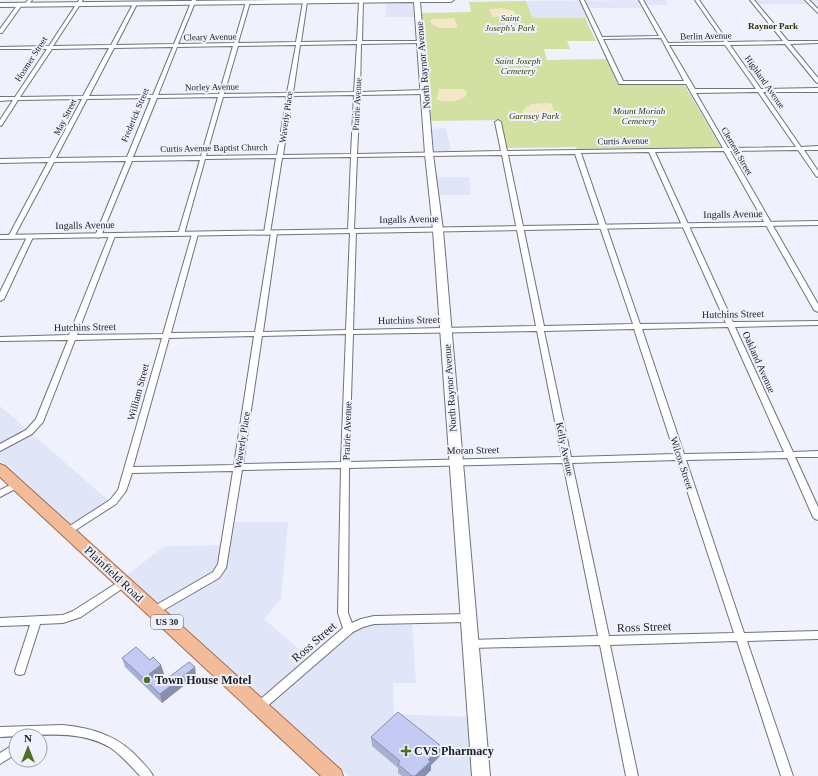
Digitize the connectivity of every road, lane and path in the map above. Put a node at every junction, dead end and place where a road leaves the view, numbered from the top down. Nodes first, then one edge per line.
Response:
1 (417, 0) edge
2 (451, 0) edge
3 (582, 0) edge
4 (640, 0) edge
5 (697, 0) edge
6 (752, 0) edge
7 (807, 0) edge
8 (302, 1) edge
9 (363, 1) edge
10 (79, 2) edge
11 (193, 2) edge
12 (248, 2) junction
13 (25, 3) edge
14 (134, 4) junction
15 (0, 5) edge
16 (818, 12) edge
17 (0, 32) edge
18 (662, 37) junction
19 (600, 38) junction
20 (420, 42) junction
21 (818, 42) edge
22 (360, 43) junction
23 (727, 43) junction
24 (787, 43) junction
25 (298, 44) junction
26 (666, 44) junction
27 (175, 45) junction
28 (236, 45) junction
29 (112, 46) junction
30 (50, 47) junction
31 (0, 48) edge
32 (818, 81) edge
33 (688, 82) junction
34 (760, 90) junction
35 (818, 90) edge
36 (693, 91) junction
37 (425, 92) junction
38 (357, 93) junction
39 (289, 94) junction
40 (222, 95) junction
41 (154, 96) junction
42 (85, 97) junction
43 (16, 98) junction
44 (0, 99) edge
45 (498, 122) dead end
46 (0, 124) edge
47 (799, 148) junction
48 (818, 148) edge
49 (726, 149) junction
50 (652, 150) junction
51 (577, 151) junction
52 (504, 153) junction
53 (354, 154) junction
54 (429, 154) junction
55 (280, 156) junction
56 (204, 157) junction
57 (128, 158) junction
58 (0, 160) edge
59 (53, 160) junction
60 (818, 175) edge
61 (818, 223) edge
62 (769, 224) junction
63 (686, 226) junction
64 (604, 227) junction
65 (521, 228) junction
66 (438, 230) junction
67 (352, 231) junction
68 (271, 233) junction
69 (181, 234) junction
70 (195, 234) junction
71 (98, 236) junction
72 (112, 236) junction
73 (11, 237) junction
74 (30, 237) junction
75 (0, 238) edge
76 (0, 299) edge
77 (818, 310) edge
78 (818, 323) edge
79 (730, 324) junction
80 (636, 326) junction
81 (541, 328) junction
82 (446, 329) junction
83 (350, 332) junction
84 (258, 333) junction
85 (165, 335) junction
86 (72, 338) junction
87 (0, 339) edge
88 (0, 448) edge
89 (818, 454) edge
90 (790, 455) junction
91 (679, 457) junction
92 (567, 459) junction
93 (456, 461) junction
94 (346, 464) junction
95 (238, 467) junction
96 (0, 469) edge
97 (128, 470) junction
98 (18, 484) junction
99 (0, 494) edge
100 (818, 517) edge
101 (68, 531) junction
102 (123, 583) junction
103 (155, 611) junction
104 (468, 618) junction
105 (36, 621) junction
106 (0, 622) edge
107 (349, 629) junction
108 (818, 635) edge
109 (740, 637) junction
110 (606, 641) junction
111 (471, 644) junction
112 (20, 670) dead end
113 (260, 706) junction
114 (53, 731) junction
115 (0, 732) edge
116 (48, 733) edge
117 (147, 776) edge
118 (334, 776) edge
119 (482, 776) edge
120 (632, 776) edge
121 (787, 776) edge

1 - 2 main road
1 - 9 main road
1 - 20 main road, North Raynor Avenue
3 - 19 street
4 - 18 street, Clement Street
5 - 23 street, Highland Avenue
6 - 24 street
7 - 16 street
8 - 9 main road
8 - 12 main road
8 - 25 street, Waverly Place
9 - 22 street, Prairie Avenue
10 - 13 main road
10 - 14 main road
10 - 30 street, Hosmer Street
11 - 12 main road
11 - 14 main road
11 - 27 street, Frederick Street
12 - 28 street
13 - 15 main road
13 - 17 street
14 - 29 street, May Street
18 - 19 street
18 - 26 street, Clement Street
19 - 33 street
20 - 22 street, Cleary Avenue
20 - 37 main road, North Raynor Avenue
21 - 24 street, Berlin Avenue
22 - 25 street, Cleary Avenue
22 - 38 street, Prairie Avenue
23 - 24 street, Berlin Avenue
23 - 26 street, Berlin Avenue
23 - 34 street, Highland Avenue
24 - 32 street
25 - 28 street, Cleary Avenue
25 - 39 street, Waverly Place
26 - 33 street, Clement Street
27 - 28 street, Cleary Avenue
27 - 29 street, Cleary Avenue
27 - 41 street, Frederick Street
28 - 40 street
29 - 30 street, Cleary Avenue
29 - 42 street, May Street
30 - 31 street, Cleary Avenue
30 - 43 street, Hosmer Street
33 - 36 street, Clement Street
34 - 35 street
34 - 36 street
34 - 47 street, Highland Avenue
36 - 49 street, Clement Street
37 - 38 street, Norley Avenue
37 - 54 main road, North Raynor Avenue
38 - 39 street, Norley Avenue
38 - 53 street, Prairie Avenue
39 - 40 street, Norley Avenue
39 - 55 street, Waverly Place
40 - 41 street, Norley Avenue
40 - 56 street
41 - 42 street, Norley Avenue
41 - 57 street, Frederick Street
42 - 43 street, Norley Avenue
42 - 59 street, May Street
43 - 44 street, Norley Avenue
43 - 46 street, Hosmer Street
45 - 52 street, Kelly Avenue
47 - 48 street, Curtis Avenue
47 - 49 street, Curtis Avenue
47 - 60 street, Highland Avenue
49 - 50 street, Curtis Avenue
49 - 62 street, Clement Street
50 - 51 street, Curtis Avenue
50 - 63 street, Oakland Avenue
51 - 52 street, Curtis Avenue
51 - 64 street, Wilcox Street
52 - 54 street, Curtis Avenue
52 - 65 street, Kelly Avenue
53 - 54 street, Curtis Avenue Baptist Church
53 - 55 street, Curtis Avenue Baptist Church
53 - 67 street, Prairie Avenue
54 - 66 main road, North Raynor Avenue
55 - 56 street, Curtis Avenue Baptist Church
55 - 68 street, Waverly Place
56 - 57 street, Curtis Avenue Baptist Church
56 - 69 street
57 - 59 street, Curtis Avenue Baptist Church
57 - 71 street, Frederick Street
58 - 59 street, Curtis Avenue Baptist Church
59 - 73 street, May Street
61 - 62 street, Ingalls Avenue
62 - 63 street, Ingalls Avenue
62 - 77 street, Clement Street
63 - 64 street, Ingalls Avenue
63 - 79 street, Oakland Avenue
64 - 65 street, Ingalls Avenue
64 - 80 street, Wilcox Street
65 - 66 street, Ingalls Avenue
65 - 81 street, Kelly Avenue
66 - 67 street, Ingalls Avenue
66 - 82 main road, North Raynor Avenue
67 - 68 street, Ingalls Avenue
67 - 83 street, Prairie Avenue
68 - 70 street, Ingalls Avenue
68 - 84 street, Waverly Place
69 - 70 street, Ingalls Avenue
69 - 72 street, Ingalls Avenue
70 - 85 street, William Street
71 - 72 street, Ingalls Avenue
71 - 74 street, Ingalls Avenue
72 - 86 street
73 - 74 street, Ingalls Avenue
73 - 75 street, Ingalls Avenue
74 - 76 street
78 - 79 street, Hutchins Street
79 - 80 street, Hutchins Street
79 - 90 street, Oakland Avenue
80 - 81 street, Hutchins Street
80 - 91 street, Wilcox Street
81 - 82 street, Hutchins Street
81 - 92 street, Kelly Avenue
82 - 83 street, Hutchins Street
82 - 93 main road, North Raynor Avenue
83 - 84 street, Hutchins Street
83 - 94 street, Prairie Avenue
84 - 85 street, Hutchins Street
84 - 95 street, Waverly Place
85 - 86 street, Hutchins Street
85 - 97 street, William Street
86 - 87 street, Hutchins Street
86 - 88 street
89 - 90 street, Moran Street
90 - 91 street, Moran Street
90 - 100 street, Oakland Avenue
91 - 92 street, Moran Street
91 - 109 street, Wilcox Street
92 - 93 street, Moran Street
92 - 110 street, Kelly Avenue
93 - 94 street, Moran Street
93 - 104 main road, North Raynor Avenue
94 - 95 street, Moran Street
94 - 107 street, Prairie Avenue
95 - 97 street, Moran Street
95 - 103 street, Waverly Place
96 - 98 main road, Plainfield Road / US 30
97 - 101 street, William Street
98 - 99 street
98 - 101 main road, Plainfield Road / US 30
101 - 102 main road, Plainfield Road / US 30
102 - 103 main road, Plainfield Road / US 30
102 - 105 street
103 - 113 main road, Plainfield Road / US 30
104 - 107 street, Ross Street
104 - 111 main road, North Raynor Avenue
105 - 106 street
105 - 112 street
107 - 113 street, Ross Street
108 - 109 street, Ross Street
109 - 110 street, Ross Street
109 - 121 street, Wilcox Street
110 - 111 street, Ross Street
110 - 120 street, Kelly Avenue
111 - 119 main road, North Raynor Avenue
113 - 118 main road, Plainfield Road / US 30
114 - 115 street
114 - 116 street
114 - 117 street

